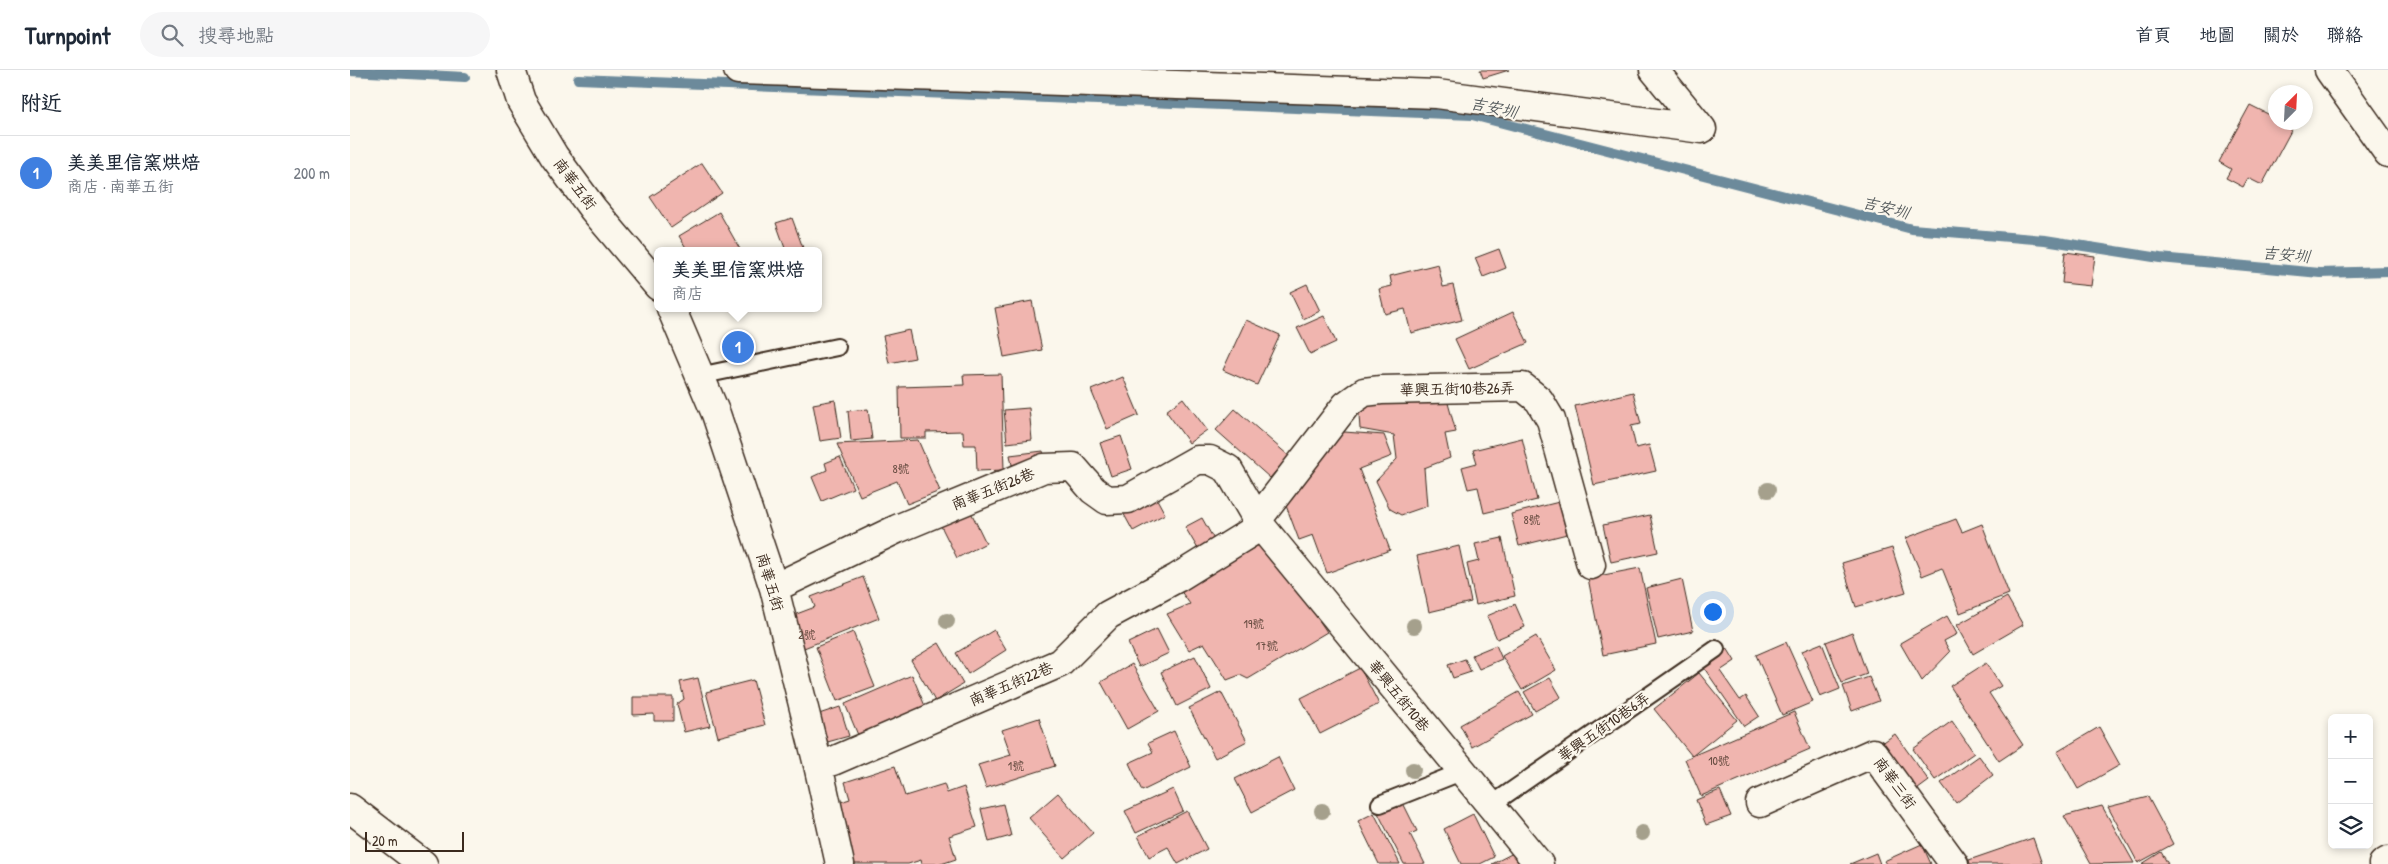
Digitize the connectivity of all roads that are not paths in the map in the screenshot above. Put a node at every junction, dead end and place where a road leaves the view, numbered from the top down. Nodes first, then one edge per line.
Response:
1 (512, 70) edge
2 (738, 70) edge
3 (1654, 70) edge
4 (2329, 70) edge
5 (2388, 153) edge
6 (654, 281) edge
7 (673, 312) edge
8 (837, 347) dead end
9 (699, 376) junction
10 (1260, 523) junction
11 (1590, 565) dead end
12 (774, 588) junction
13 (1716, 649) dead end
14 (818, 766) junction
15 (1461, 772) junction
16 (1760, 802) dead end
17 (1380, 804) dead end
18 (1491, 805) junction
19 (350, 808) edge
20 (2388, 861) edge
21 (423, 864) edge
22 (840, 864) edge
23 (1539, 864) edge
24 (1954, 864) edge
25 (2383, 864) edge

1 - 6 street, 南華五街
2 - 3 street
4 - 5 street
7 - 9 street, 南華五街
8 - 9 lane
9 - 12 street, 南華五街
10 - 11 street, 華興五街10巷26弄
10 - 12 street, 南華五街26巷
10 - 14 street, 南華五街22巷
10 - 15 street, 華興五街10巷
12 - 14 street, 南華五街
13 - 18 lane, 華興五街10巷6弄
14 - 22 street, 南華五街
15 - 17 lane
15 - 18 street, 華興五街10巷
16 - 24 street, 南華三街
18 - 23 street, 華興五街10巷
19 - 21 street
20 - 25 street

